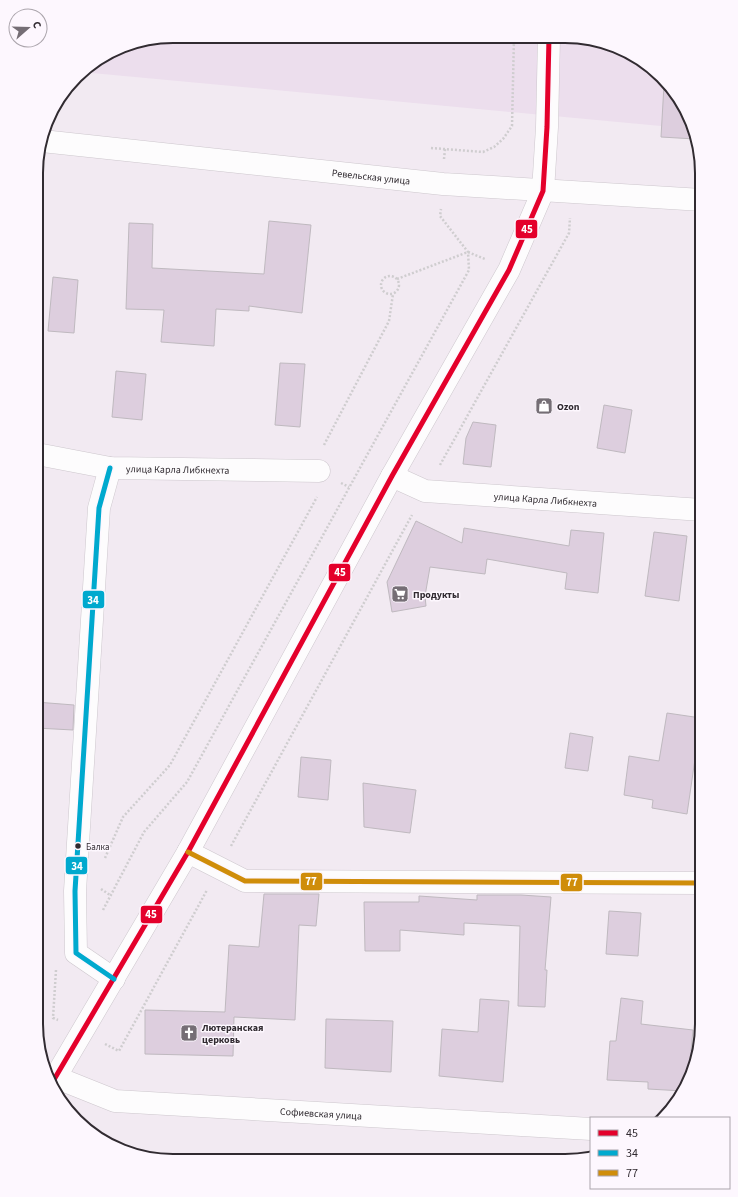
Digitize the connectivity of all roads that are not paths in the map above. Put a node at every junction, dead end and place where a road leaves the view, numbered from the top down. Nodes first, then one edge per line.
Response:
1 (549, 43) edge
2 (47, 142) edge
3 (543, 191) junction
4 (695, 200) edge
5 (43, 455) edge
6 (110, 468) junction
7 (320, 471) road end
8 (392, 476) junction
9 (695, 510) edge
10 (188, 852) junction
11 (695, 882) edge
12 (114, 979) junction
13 (55, 1077) edge
14 (56, 1081) edge
15 (590, 1129) edge

1 - 3 main road
2 - 3 main road, Ревельская улица
3 - 4 main road, Ревельская улица
3 - 8 main road
5 - 6 main road, улица Карла Либкнехта
6 - 7 main road, улица Карла Либкнехта
6 - 12 main road
8 - 9 main road, улица Карла Либкнехта
8 - 10 main road
10 - 11 main road
10 - 12 main road
12 - 13 main road
14 - 15 main road, Софиевская улица

